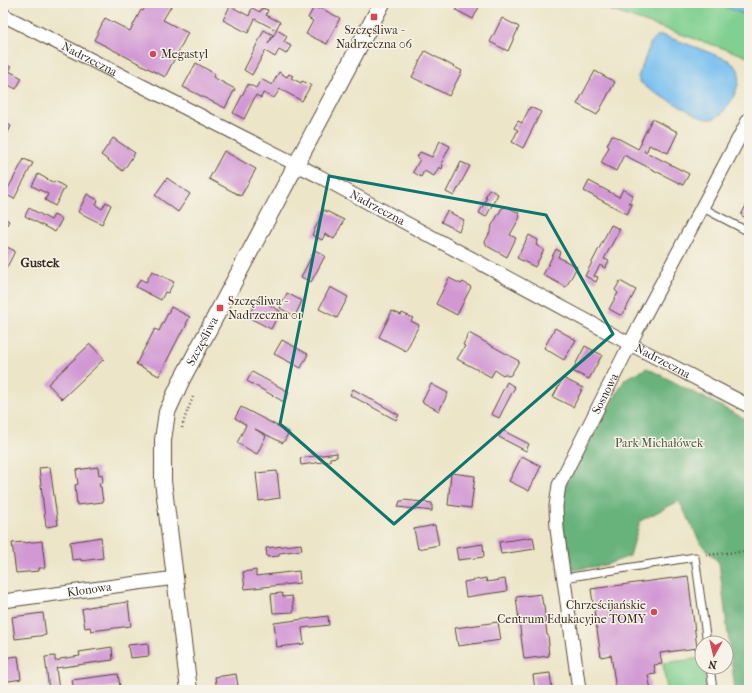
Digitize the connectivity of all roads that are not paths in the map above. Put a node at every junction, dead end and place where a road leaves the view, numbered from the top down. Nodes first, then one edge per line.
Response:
1 (382, 3) edge
2 (3, 15) edge
3 (749, 119) edge
4 (296, 164) junction
5 (701, 207) junction
6 (749, 232) edge
7 (630, 344) junction
8 (749, 406) edge
9 (175, 578) junction
10 (564, 578) junction
11 (3, 601) edge
12 (706, 635) edge
13 (711, 675) edge
14 (189, 690) edge
15 (579, 690) edge
16 (713, 690) edge

1 - 4 street, Szczęśliwa
2 - 4 street, Nadrzeczna
3 - 5 street, Sosnowa
4 - 7 street, Nadrzeczna
4 - 9 street, Szczęśliwa
5 - 6 lane
5 - 7 street, Sosnowa
7 - 8 street, Nadrzeczna
7 - 10 street, Sosnowa
9 - 11 street, Klonowa
9 - 14 street, Szczęśliwa
10 - 12 lane
10 - 15 street, Sosnowa
13 - 16 lane

